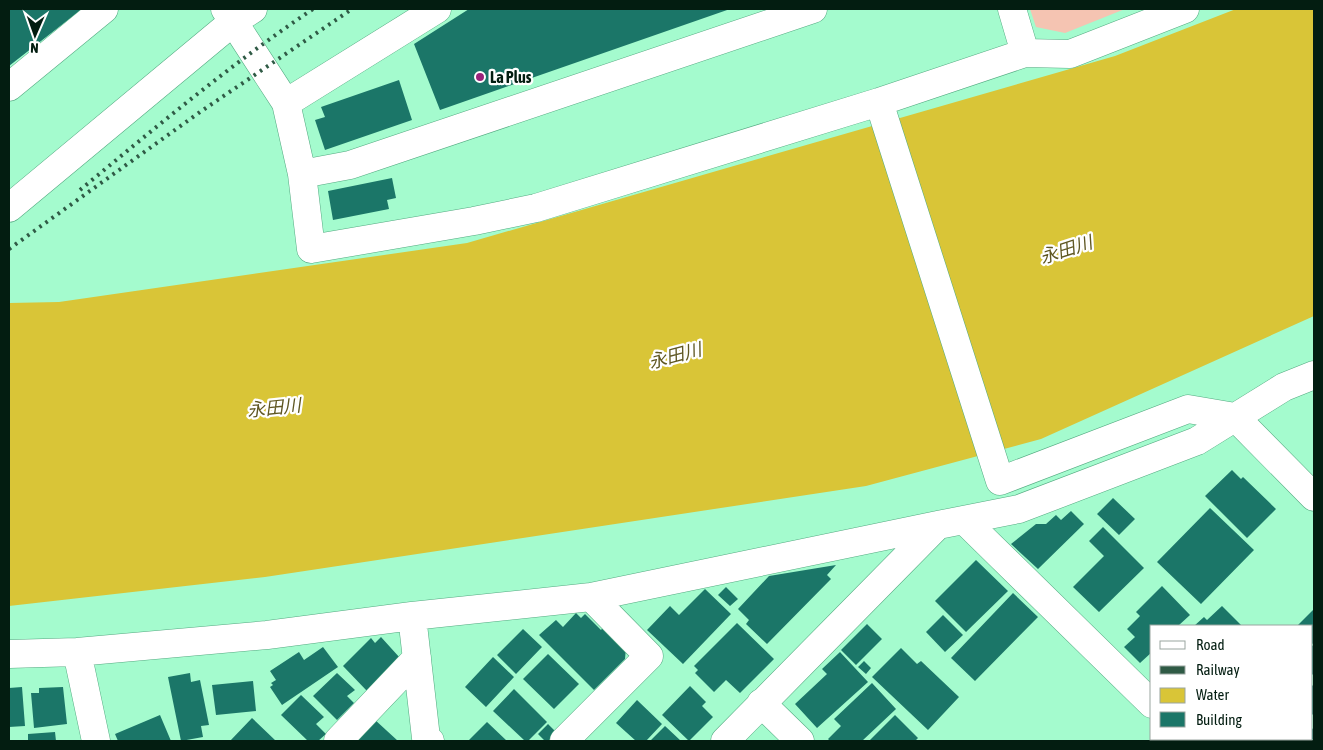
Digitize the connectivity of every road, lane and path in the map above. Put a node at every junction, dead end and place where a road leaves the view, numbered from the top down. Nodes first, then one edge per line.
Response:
1 (104, 9) edge
2 (437, 9) edge
3 (812, 9) edge
4 (1012, 9) edge
5 (1185, 9) edge
6 (237, 13) edge
7 (1025, 53) junction
8 (9, 87) edge
9 (880, 102) junction
10 (286, 103) junction
11 (302, 174) junction
12 (9, 208) edge
13 (1314, 375) edge
14 (1236, 417) junction
15 (1314, 497) edge
16 (964, 520) junction
17 (938, 525) junction
18 (591, 597) junction
19 (412, 616) junction
20 (77, 652) junction
21 (9, 654) edge
22 (417, 658) junction
23 (1150, 702) edge
24 (761, 704) junction
25 (96, 741) edge
26 (338, 741) edge
27 (430, 741) edge
28 (564, 741) edge
29 (724, 741) edge
30 (800, 741) edge

1 - 8 street
2 - 10 street
3 - 11 street
4 - 7 street
5 - 7 street
6 - 10 street
6 - 12 street
7 - 9 street
9 - 11 street
9 - 14 street
10 - 11 street
13 - 14 street
14 - 15 street
14 - 16 street
16 - 17 street
16 - 23 street
17 - 18 street
17 - 24 street
18 - 19 street
18 - 28 street
19 - 20 street
19 - 22 street
20 - 21 street
20 - 25 street
22 - 26 street
22 - 27 street
24 - 29 street
24 - 30 street

